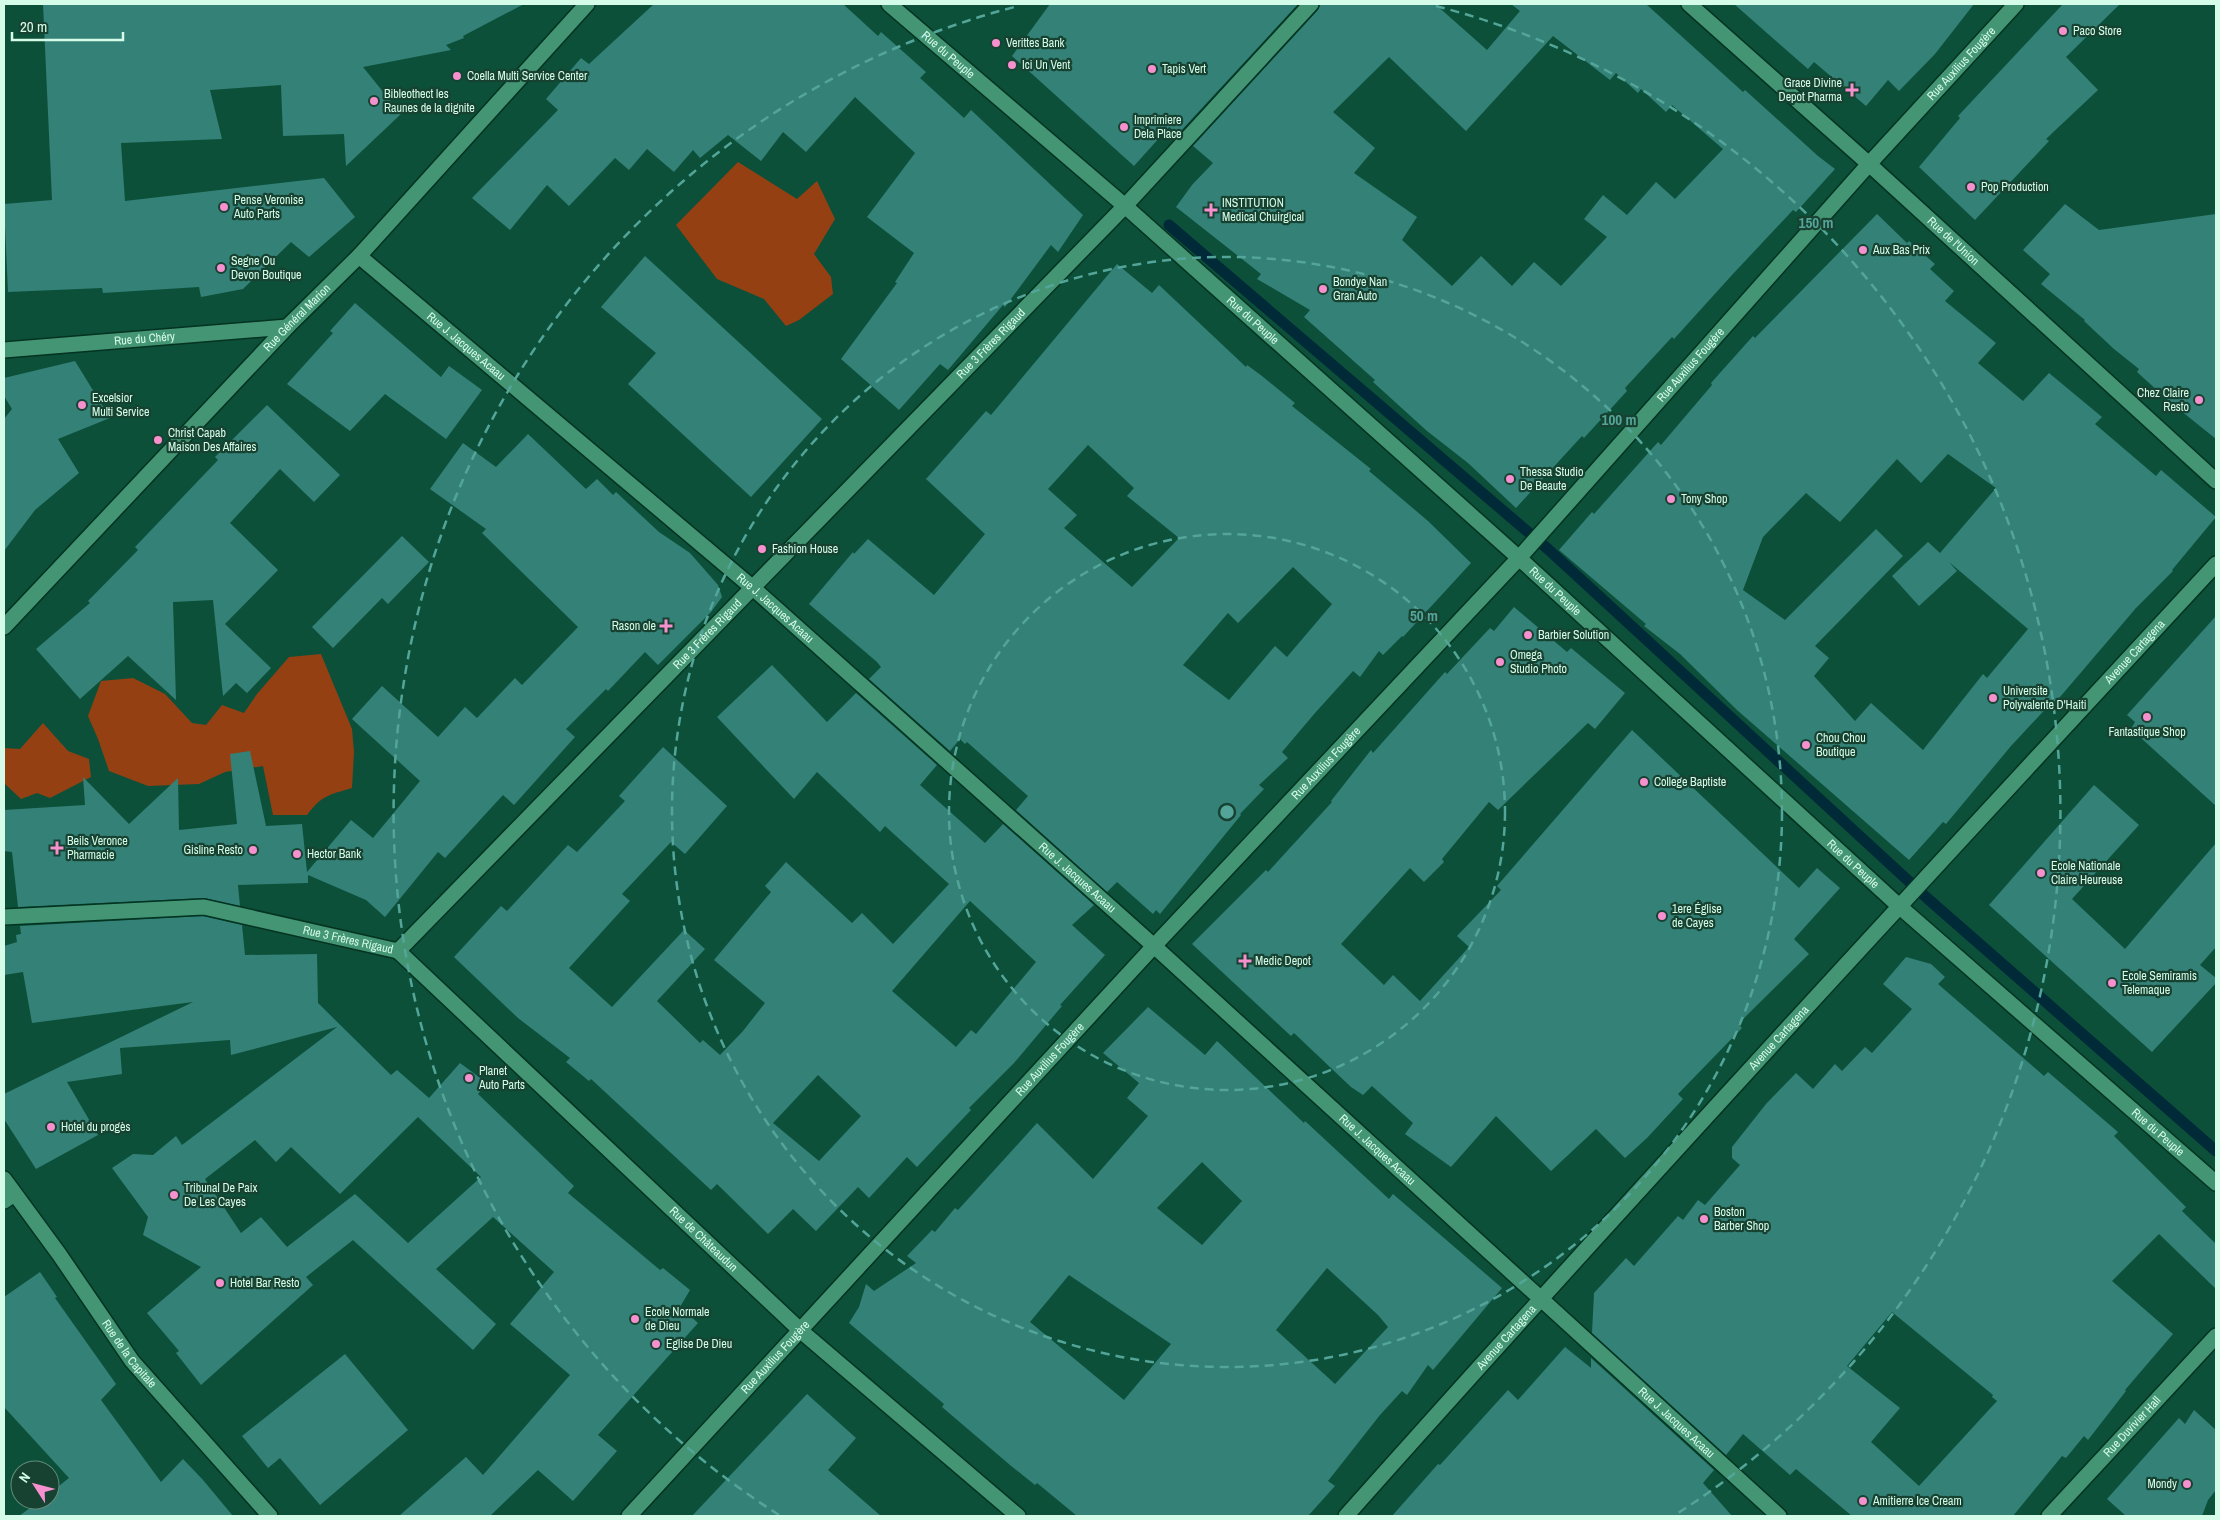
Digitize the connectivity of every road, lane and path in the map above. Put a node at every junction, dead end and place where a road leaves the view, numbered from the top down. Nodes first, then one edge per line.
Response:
1 (587, 4) edge
2 (889, 4) edge
3 (1311, 4) edge
4 (1689, 4) edge
5 (2016, 4) edge
6 (1869, 164) junction
7 (1125, 206) junction
8 (359, 256) junction
9 (287, 327) junction
10 (4, 350) edge
11 (2216, 481) edge
12 (1519, 558) junction
13 (2216, 564) edge
14 (753, 588) junction
15 (4, 627) edge
16 (1899, 906) junction
17 (4, 917) edge
18 (1154, 946) junction
19 (398, 951) junction
20 (4, 1180) edge
21 (2216, 1183) edge
22 (9, 1197) edge
23 (1540, 1298) junction
24 (801, 1331) junction
25 (2216, 1336) edge
26 (270, 1516) edge
27 (629, 1516) edge
28 (1018, 1516) edge
29 (1346, 1516) edge
30 (1779, 1516) edge
31 (2049, 1516) edge

1 - 8 street, Rue Général Marion
2 - 7 street, Rue du Peuple
3 - 7 street, Rue 3 Frères Rigaud
4 - 6 street, Rue de l'Union
5 - 6 street, Rue Auxilius Fougère
6 - 11 street, Rue de l'Union
6 - 12 street, Rue Auxilius Fougère
7 - 12 street, Rue du Peuple
7 - 14 street, Rue 3 Frères Rigaud
8 - 9 street, Rue Général Marion
8 - 14 street, Rue J. Jacques Acaau
9 - 10 street, Rue du Chéry
9 - 15 street, Rue Général Marion
12 - 16 street, Rue du Peuple
12 - 18 street, Rue Auxilius Fougère
13 - 16 street, Avenue Cartagena
14 - 18 street, Rue J. Jacques Acaau
14 - 19 street, Rue 3 Frères Rigaud
16 - 21 street, Rue du Peuple
16 - 23 street, Avenue Cartagena
17 - 19 street, Rue 3 Frères Rigaud
18 - 23 street, Rue J. Jacques Acaau
18 - 24 street, Rue Auxilius Fougère
19 - 24 street, Rue de Châteaudun
20 - 22 street, Rue de la Capitale
22 - 26 street, Rue de la Capitale
23 - 29 street, Avenue Cartagena
23 - 30 street, Rue J. Jacques Acaau
24 - 27 street, Rue Auxilius Fougère
24 - 28 street, Rue de Châteaudun
25 - 31 street, Rue Duvivier Hall

